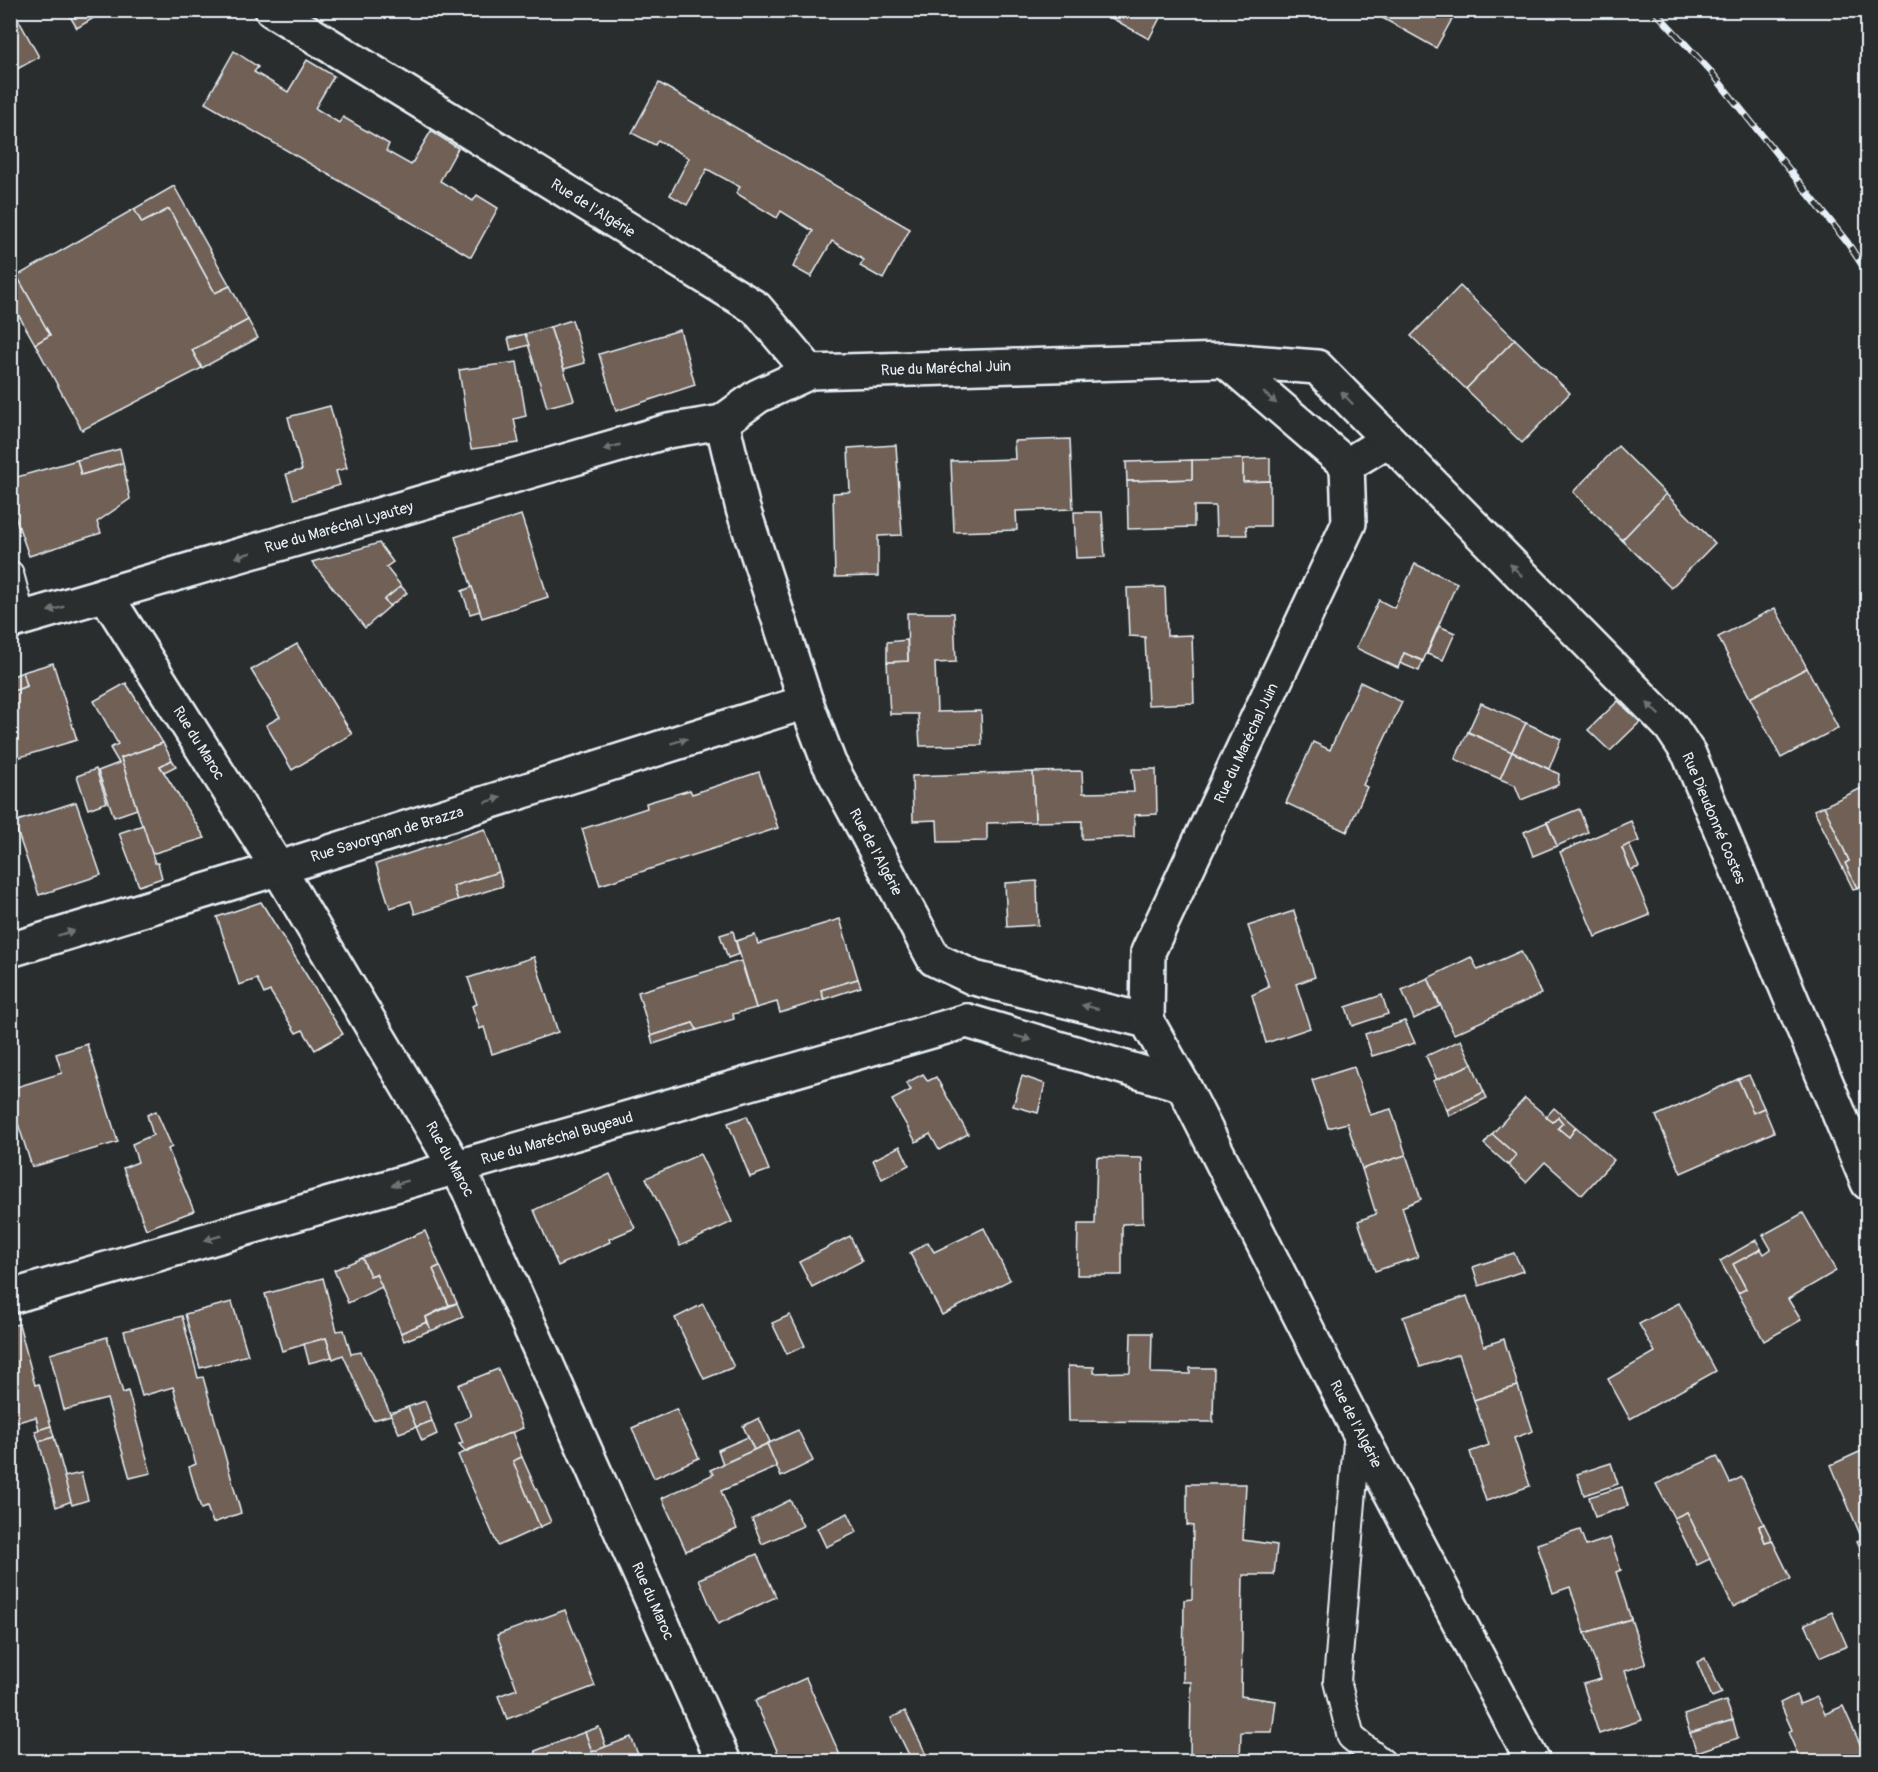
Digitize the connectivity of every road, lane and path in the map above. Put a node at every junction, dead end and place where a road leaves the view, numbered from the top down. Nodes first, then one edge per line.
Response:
1 (272, 10) edge
2 (1225, 360) junction
3 (810, 372) junction
4 (722, 422) junction
5 (1388, 440) junction
6 (1347, 465) junction
7 (10, 574) edge
8 (105, 594) junction
9 (16, 620) edge
10 (806, 702) junction
11 (278, 868) junction
12 (10, 950) edge
13 (974, 978) junction
14 (966, 1021) junction
15 (1147, 1021) junction
16 (1183, 1085) junction
17 (457, 1167) junction
18 (1868, 1183) edge
19 (10, 1297) edge
20 (1358, 1430) junction
21 (724, 1761) edge
22 (1382, 1761) edge
23 (1533, 1761) edge

1 - 3 street, Rue de l'Algérie
2 - 3 street, Rue du Maréchal Juin
5 -> 2 street, Rue du Maréchal Juin
2 -> 6 street
3 - 4 street
4 -> 8 street, Rue du Maréchal Lyautey
4 - 10 street, Rue de l'Algérie
5 - 6 street
18 -> 5 street, Rue Dieudonné Costes
6 - 15 street, Rue du Maréchal Juin
7 - 9 lane
8 -> 9 street, Rue du Maréchal Lyautey
8 - 11 street, Rue du Maroc
11 -> 10 street, Rue Savorgnan de Brazza
10 - 13 street, Rue de l'Algérie
12 -> 11 street, Rue Savorgnan de Brazza
11 - 17 street, Rue du Maroc
13 - 14 street
15 -> 13 street, Rue de l'Algérie
14 -> 16 street
14 - 17 street, Rue du Maréchal Bugeaud
15 - 16 street, Rue de l'Algérie
16 - 20 street, Rue de l'Algérie
17 -> 19 street, Rue du Maréchal Bugeaud
17 - 21 street, Rue du Maroc
20 - 22 lane
20 - 23 street, Rue de l'Algérie

